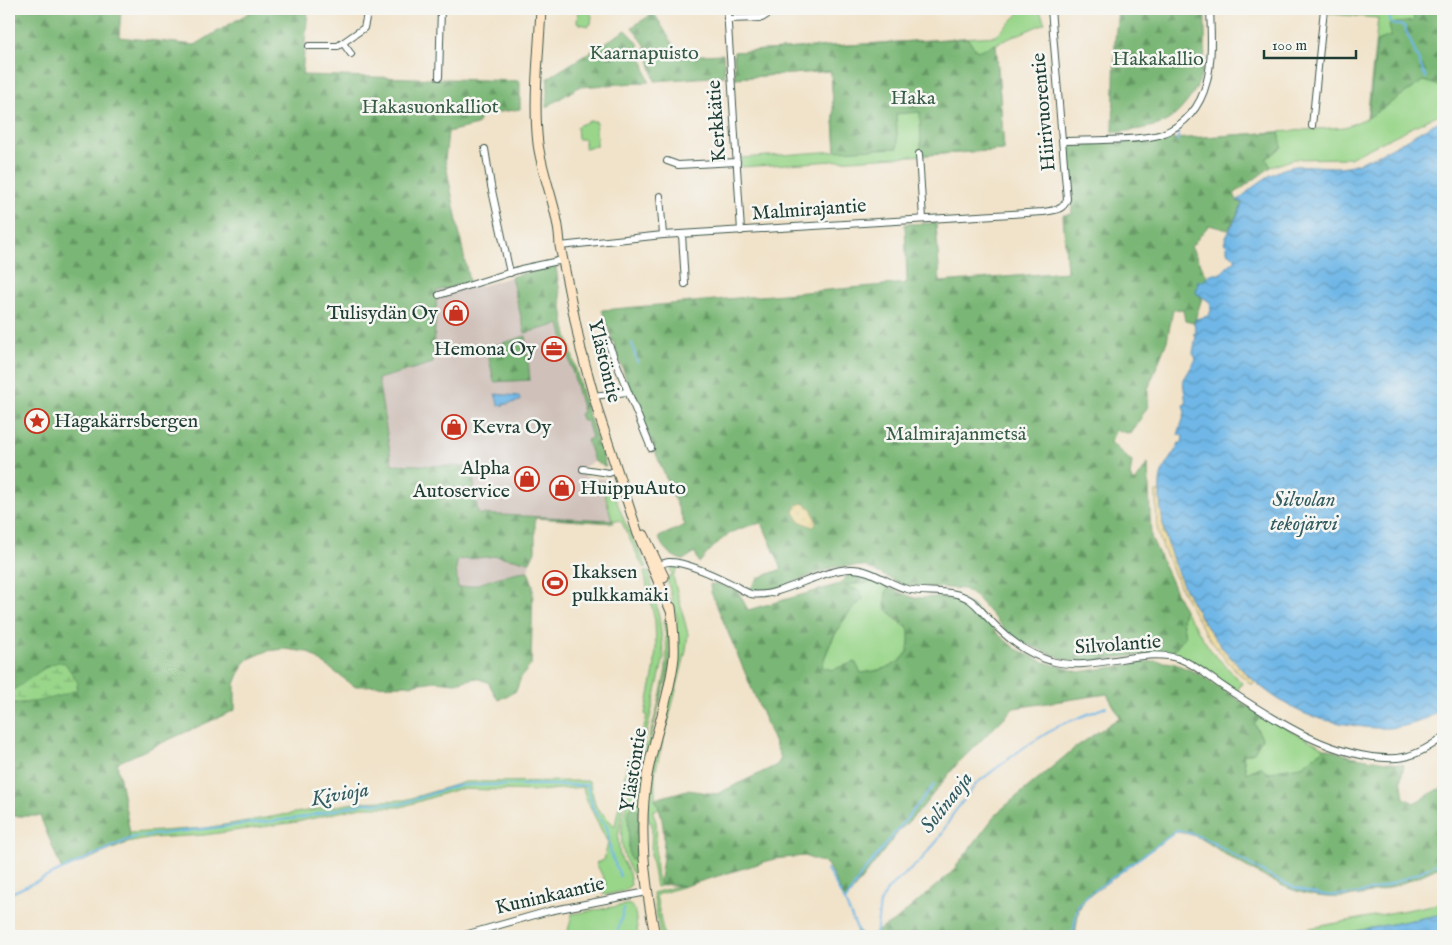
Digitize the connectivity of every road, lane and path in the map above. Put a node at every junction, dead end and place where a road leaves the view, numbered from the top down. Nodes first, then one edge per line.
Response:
1 (368, 9) edge
2 (441, 9) edge
3 (541, 9) edge
4 (726, 9) edge
5 (776, 9) edge
6 (1051, 9) edge
7 (1210, 9) edge
8 (1324, 9) edge
9 (727, 19) junction
10 (343, 43) junction
11 (309, 46) dead end
12 (350, 54) dead end
13 (439, 77) dead end
14 (1312, 126) dead end
15 (1063, 141) junction
16 (485, 149) dead end
17 (919, 154) dead end
18 (667, 161) dead end
19 (736, 162) junction
20 (660, 196) dead end
21 (1060, 209) joint
22 (923, 219) junction
23 (741, 231) junction
24 (682, 234) junction
25 (663, 236) junction
26 (560, 246) junction
27 (563, 260) junction
28 (510, 273) junction
29 (686, 284) dead end
30 (440, 295) dead end
31 (606, 340) dead end
32 (627, 392) junction
33 (593, 396) junction
34 (651, 448) dead end
35 (583, 469) dead end
36 (617, 470) junction
37 (656, 566) junction
38 (1443, 737) edge
39 (647, 892) junction
40 (328, 936) edge
41 (336, 936) edge
42 (461, 936) edge
43 (655, 936) edge

1 - 10 street
2 - 13 street
3 - 26 main road, Ylästöntie
4 - 9 street, Kerkkätie
5 - 9 street
6 - 15 street, Hiirivuorentie
7 - 15 street
8 - 14 street
9 - 19 street, Kerkkätie
10 - 11 street
10 - 12 street
15 - 21 street, Hiirivuorentie
16 - 28 street
17 - 22 street
18 - 19 street
19 - 23 street, Kerkkätie
20 - 25 street
21 - 22 street, Malmirajantie
22 - 23 street, Malmirajantie
23 - 24 street, Malmirajantie
24 - 25 street, Malmirajantie
24 - 29 street
25 - 26 street, Malmirajantie
26 - 27 main road, Ylästöntie
27 - 28 street
27 - 33 main road, Ylästöntie
28 - 30 street
31 - 32 street
32 - 33 street
32 - 34 street
33 - 36 main road, Ylästöntie
35 - 36 street
36 - 37 main road, Ylästöntie
37 - 38 street, Silvolantie
37 - 39 main road, Ylästöntie
39 - 42 street, Kuninkaantie
39 - 43 main road, Ylästöntie
40 - 41 street

